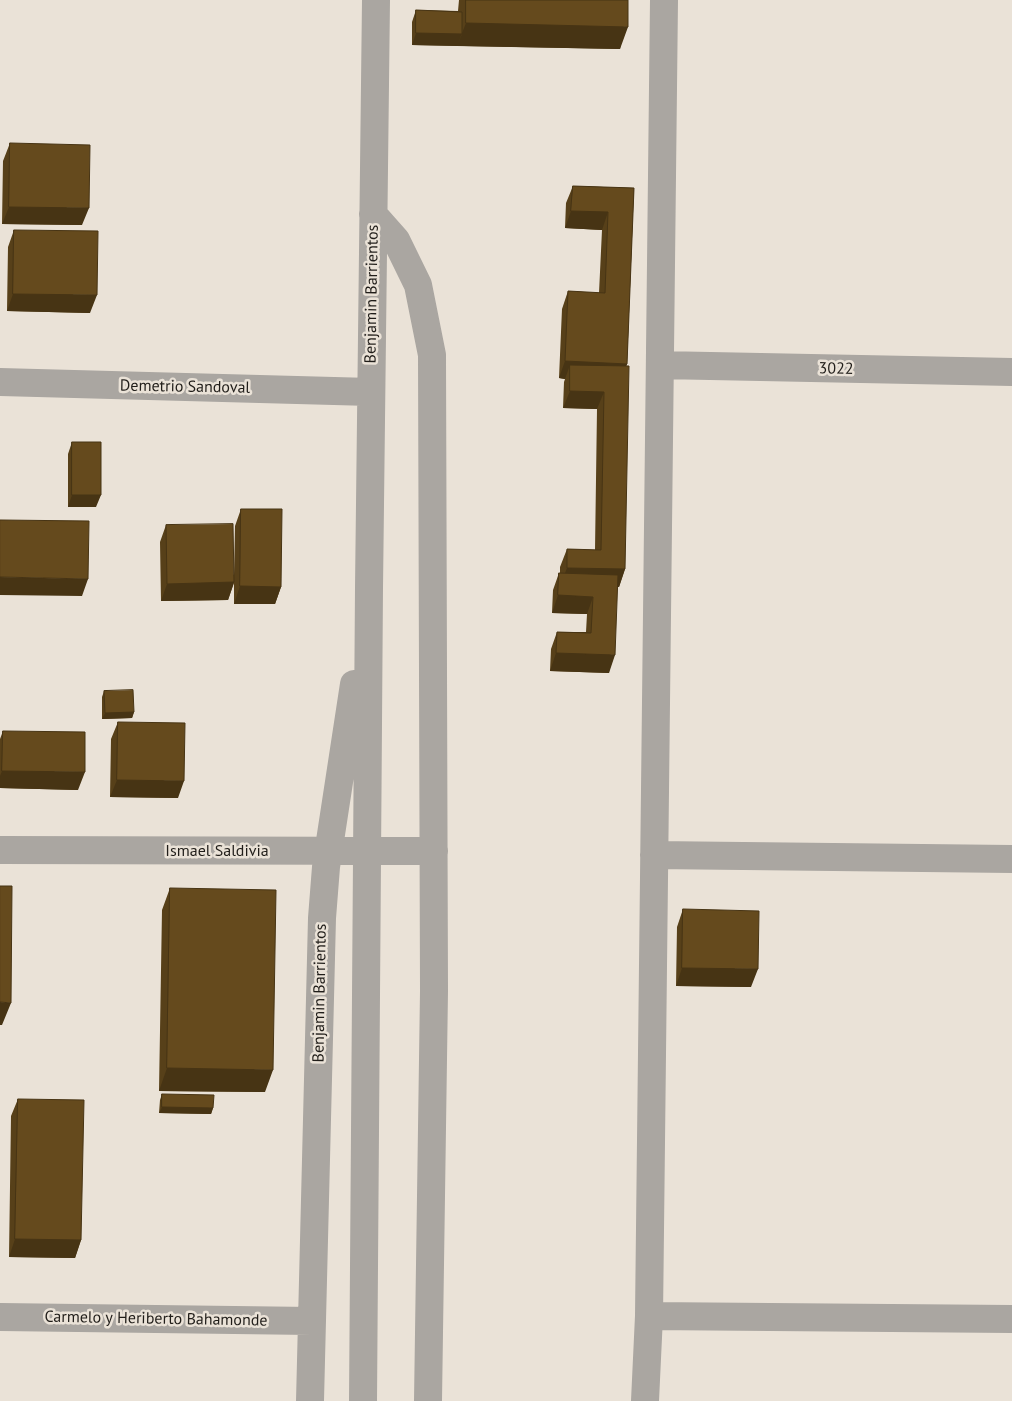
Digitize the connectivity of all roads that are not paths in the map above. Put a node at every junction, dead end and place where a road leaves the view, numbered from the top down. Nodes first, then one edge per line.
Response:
1 (376, 0) edge
2 (664, 0) edge
3 (373, 214) junction
4 (660, 365) junction
5 (1012, 372) edge
6 (0, 382) edge
7 (371, 392) junction
8 (369, 588) junction
9 (0, 850) edge
10 (434, 851) junction
11 (329, 852) junction
12 (367, 852) junction
13 (654, 855) junction
14 (1012, 859) edge
15 (649, 1316) junction
16 (0, 1317) edge
17 (1012, 1319) edge
18 (312, 1321) junction
19 (310, 1401) edge
20 (363, 1401) edge
21 (428, 1401) edge
22 (645, 1401) edge

1 - 3 street, Benjamin Barrientos
2 - 4 street
3 - 7 street, Benjamin Barrientos
3 - 10 street
4 - 5 street, 3022
4 - 13 street
6 - 7 street, Demetrio Sandoval
7 - 8 street, Benjamin Barrientos
8 - 11 street, Benjamin Barrientos
8 - 12 street, Benjamin Barrientos
9 - 11 street, Ismael Saldivia
10 - 12 street, Ismael Saldivia
10 - 21 street
11 - 12 street, Ismael Saldivia
11 - 18 street, Benjamin Barrientos
12 - 20 street, Benjamin Barrientos
13 - 14 street
13 - 15 street
15 - 17 street
15 - 22 street
16 - 18 street, Carmelo y Heriberto Bahamonde
18 - 19 street, Benjamin Barrientos

